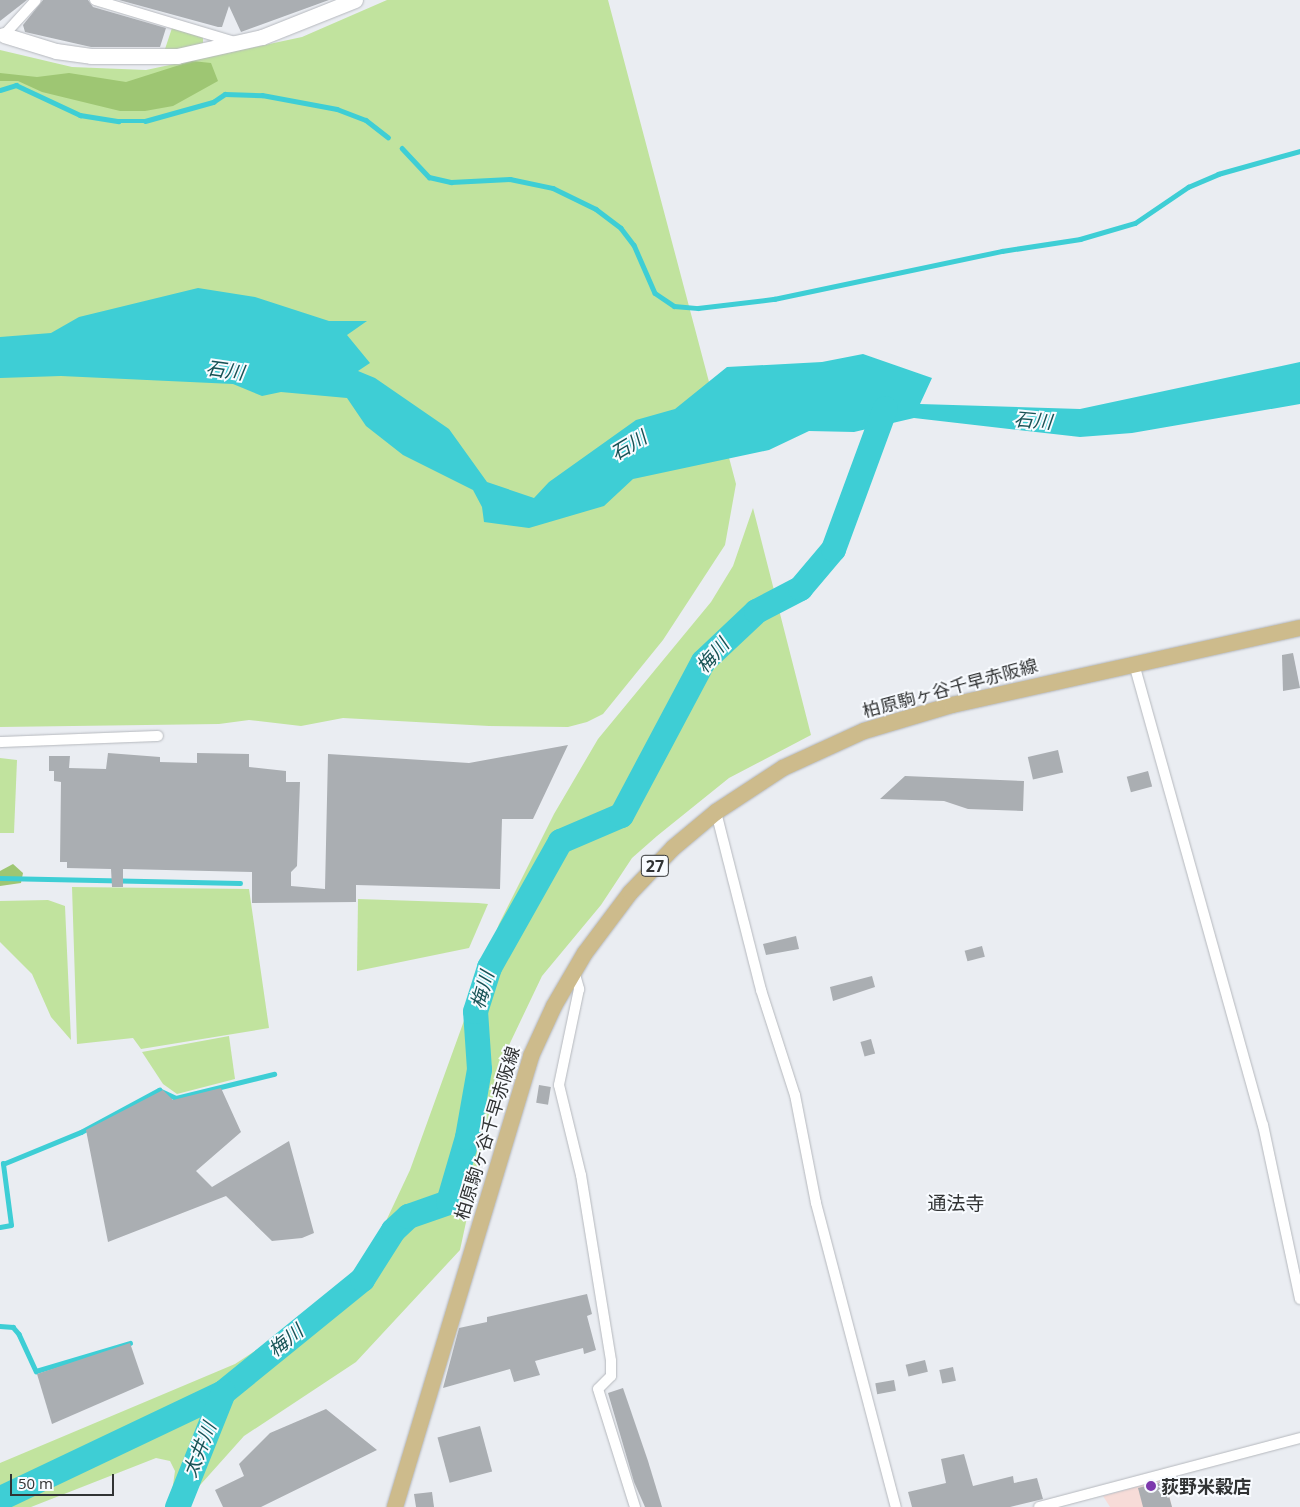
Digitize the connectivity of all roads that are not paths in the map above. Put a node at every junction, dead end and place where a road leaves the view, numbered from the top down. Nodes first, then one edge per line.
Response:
1 (36, 0) edge
2 (95, 0) edge
3 (345, 2) edge
4 (2, 34) edge
5 (238, 43) junction
6 (1300, 628) edge
7 (1134, 664) junction
8 (158, 736) dead end
9 (0, 742) edge
10 (716, 812) junction
11 (574, 971) junction
12 (1300, 1299) edge
13 (1300, 1438) edge
14 (395, 1507) edge
15 (635, 1507) edge
16 (896, 1507) edge
17 (1039, 1507) edge

1 - 4 street
2 - 5 street
3 - 5 street
4 - 5 street
6 - 7 main road, 柏原駒ヶ谷千早赤阪線 / 27
7 - 10 main road, 柏原駒ヶ谷千早赤阪線 / 27
7 - 12 street
8 - 9 street
10 - 11 main road, 柏原駒ヶ谷千早赤阪線 / 27
10 - 16 street
11 - 14 main road, 柏原駒ヶ谷千早赤阪線 / 27
11 - 15 street
13 - 17 street

